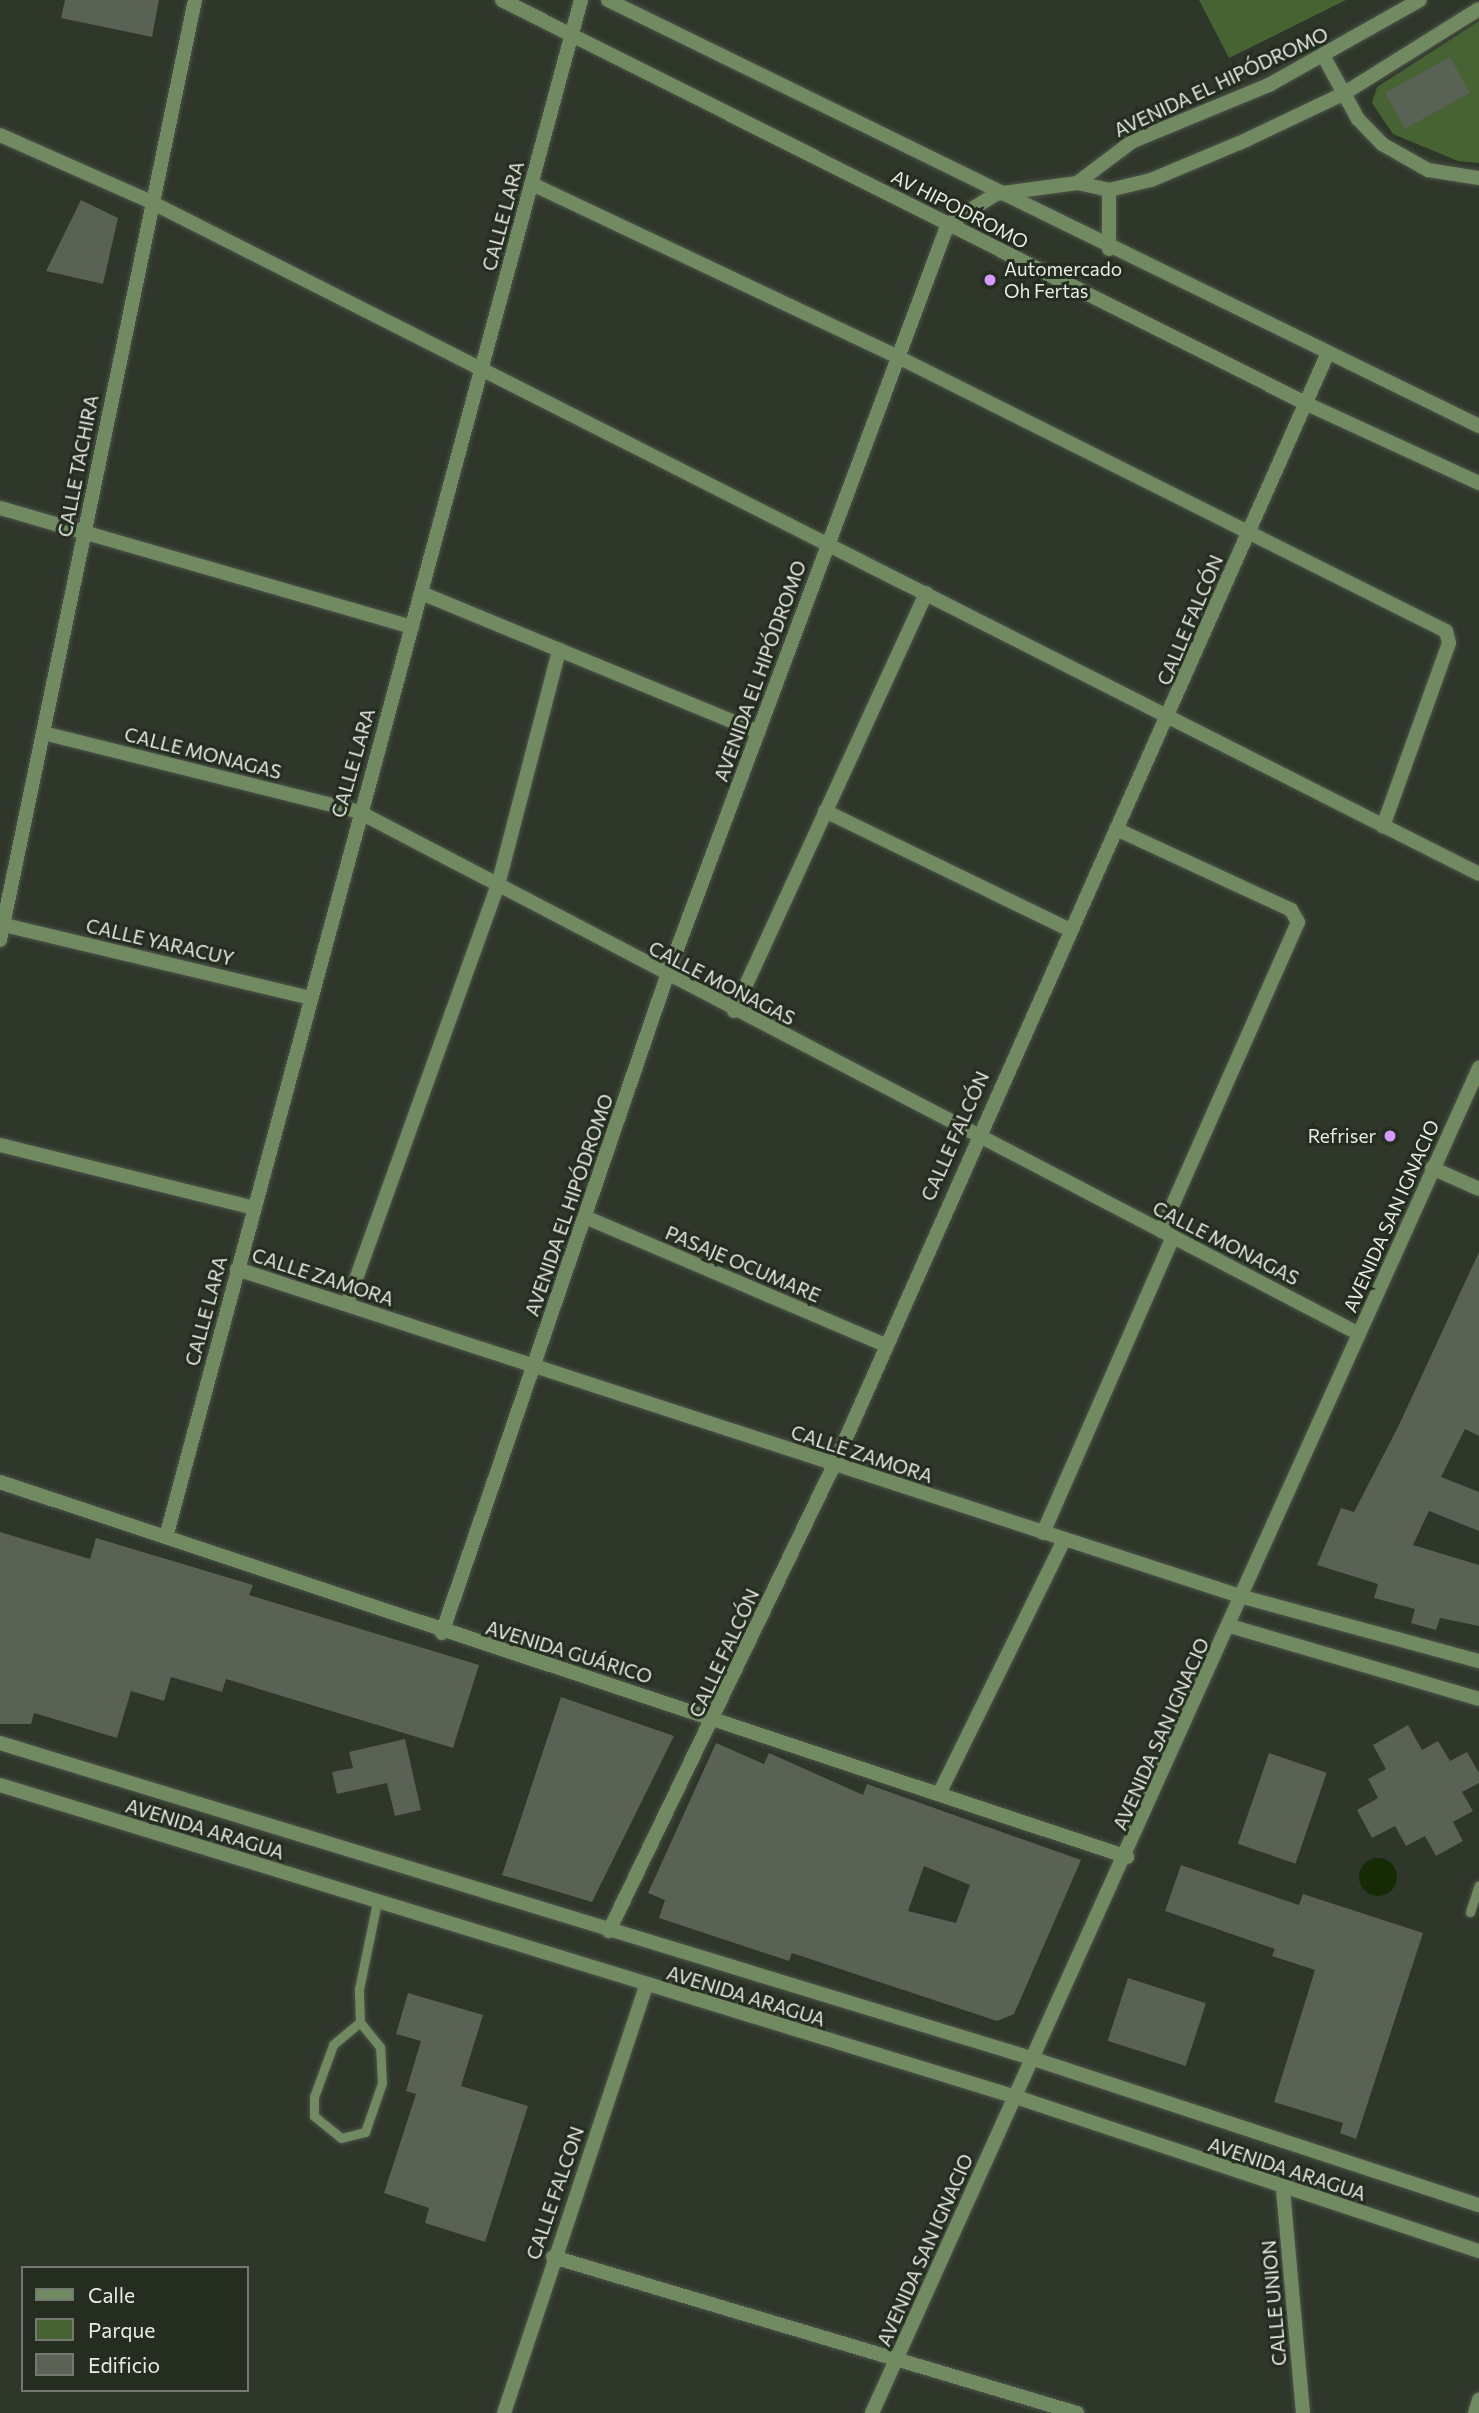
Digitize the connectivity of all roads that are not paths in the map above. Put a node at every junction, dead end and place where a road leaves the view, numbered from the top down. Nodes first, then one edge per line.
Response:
1 (195, 0) edge
2 (502, 0) edge
3 (582, 0) edge
4 (608, 0) edge
5 (1420, 0) edge
6 (1479, 9) edge
7 (572, 34) junction
8 (1324, 57) junction
9 (1343, 94) junction
10 (0, 135) edge
11 (1479, 178) edge
12 (1077, 183) junction
13 (532, 184) junction
14 (1109, 190) junction
15 (996, 194) junction
16 (151, 202) junction
17 (948, 224) junction
18 (1109, 248) junction
19 (1328, 353) junction
20 (894, 355) junction
21 (482, 370) junction
22 (1305, 403) junction
23 (1479, 426) edge
24 (1479, 483) edge
25 (0, 508) edge
26 (1250, 530) junction
27 (84, 532) junction
28 (829, 543) junction
29 (421, 593) junction
30 (926, 593) junction
31 (412, 627) junction
32 (558, 650) junction
33 (1169, 718) junction
34 (758, 732) junction
35 (43, 733) junction
36 (825, 811) junction
37 (359, 813) junction
38 (1383, 826) junction
39 (1116, 829) junction
40 (1479, 874) edge
41 (498, 885) junction
42 (2, 924) edge
43 (1070, 930) junction
44 (0, 940) edge
45 (667, 976) junction
46 (311, 998) junction
47 (734, 1011) junction
48 (1479, 1068) edge
49 (975, 1134) junction
50 (0, 1145) edge
51 (1433, 1168) junction
52 (1479, 1189) edge
53 (254, 1208) junction
54 (585, 1217) junction
55 (1167, 1234) junction
56 (237, 1269) junction
57 (347, 1304) junction
58 (1359, 1334) junction
59 (885, 1345) junction
60 (534, 1367) junction
61 (834, 1465) junction
62 (0, 1482) edge
63 (1043, 1533) junction
64 (166, 1537) junction
65 (1064, 1540) junction
66 (1243, 1597) junction
67 (1230, 1626) junction
68 (442, 1633) junction
69 (1479, 1661) edge
70 (1479, 1699) edge
71 (715, 1717) junction
72 (0, 1743) edge
73 (0, 1785) edge
74 (939, 1794) junction
75 (1126, 1857) junction
76 (1479, 1885) edge
77 (377, 1902) junction
78 (1470, 1912) dead end
79 (609, 1931) junction
80 (646, 1986) junction
81 (360, 2022) junction
82 (1034, 2059) junction
83 (1016, 2096) junction
84 (1283, 2189) junction
85 (1479, 2205) edge
86 (1479, 2251) edge
87 (553, 2257) junction
88 (897, 2360) junction
89 (1479, 2400) edge
90 (1021, 2406) edge
91 (504, 2413) edge
92 (872, 2413) edge
93 (1077, 2413) edge
94 (1303, 2413) edge
95 (1475, 2413) edge

1 - 16 street, CALLE TACHIRA
2 - 7 street, AV HIPODROMO
3 - 7 street, CALLE LARA
4 - 15 street, AV HIPODROMO
5 - 8 street, AVENIDA EL HIPÓDROMO
6 - 9 street
7 - 13 street, CALLE LARA
7 - 17 street, AV HIPODROMO
8 - 9 street
8 - 12 street, AVENIDA EL HIPÓDROMO
9 - 11 street
9 - 14 street
10 - 16 street
12 - 14 street
12 - 15 street, AVENIDA EL HIPÓDROMO
13 - 20 street
13 - 21 street, CALLE LARA
14 - 18 street
15 - 17 street, AVENIDA EL HIPÓDROMO
15 - 18 street, AV HIPODROMO
16 - 21 street
16 - 27 street, CALLE TACHIRA
17 - 20 street, AVENIDA EL HIPÓDROMO
17 - 22 street, AV HIPODROMO
18 - 19 street, AV HIPODROMO
19 - 22 street, CALLE FALCÓN
19 - 23 street, AV HIPODROMO
20 - 26 street
20 - 28 street, AVENIDA EL HIPÓDROMO
21 - 28 street
21 - 29 street, CALLE LARA
22 - 24 street, AV HIPODROMO
22 - 26 street, CALLE FALCÓN
25 - 27 street
26 - 33 street, CALLE FALCÓN
26 - 38 street
27 - 31 street
27 - 35 street, CALLE TACHIRA
28 - 30 street
28 - 34 street, AVENIDA EL HIPÓDROMO
29 - 31 street, CALLE LARA
29 - 32 street
30 - 33 street
30 - 36 street
31 - 37 street, CALLE LARA
32 - 34 street
32 - 41 street
33 - 38 street
33 - 39 street, CALLE FALCÓN
34 - 45 street, AVENIDA EL HIPÓDROMO
35 - 37 street, CALLE MONAGAS
35 - 42 street, CALLE TACHIRA
36 - 43 street
36 - 47 street
37 - 41 street, CALLE MONAGAS
37 - 46 street, CALLE LARA
38 - 40 street
39 - 43 street, CALLE FALCÓN
39 - 55 street
41 - 45 street, CALLE MONAGAS
41 - 57 street
42 - 44 street, CALLE TACHIRA
42 - 46 street, CALLE YARACUY
43 - 49 street, CALLE FALCÓN
45 - 47 street, CALLE MONAGAS
45 - 54 street, AVENIDA EL HIPÓDROMO
46 - 53 street, CALLE LARA
47 - 49 street, CALLE MONAGAS
48 - 51 street, AVENIDA SAN IGNACIO
49 - 55 street, CALLE MONAGAS
49 - 59 street, CALLE FALCÓN
50 - 53 street
51 - 52 street
51 - 58 street, AVENIDA SAN IGNACIO
53 - 56 street, CALLE LARA
54 - 59 street, PASAJE OCUMARE
54 - 60 street, AVENIDA EL HIPÓDROMO
55 - 58 street, CALLE MONAGAS
55 - 63 street
56 - 57 street, CALLE ZAMORA
56 - 64 street, CALLE LARA
57 - 60 street, CALLE ZAMORA
58 - 66 street, AVENIDA SAN IGNACIO
59 - 61 street, CALLE FALCÓN
60 - 61 street, CALLE ZAMORA
60 - 68 street, AVENIDA EL HIPÓDROMO
61 - 63 street, CALLE ZAMORA
61 - 71 street, CALLE FALCÓN
62 - 64 street, AVENIDA GUÁRICO
63 - 65 street, CALLE ZAMORA
64 - 68 street, AVENIDA GUÁRICO
65 - 66 street, CALLE ZAMORA
65 - 74 street
66 - 67 street, AVENIDA SAN IGNACIO
66 - 69 street, CALLE ZAMORA
67 - 70 street
67 - 75 street, AVENIDA SAN IGNACIO
68 - 71 street, AVENIDA GUÁRICO
71 - 74 street, AVENIDA GUÁRICO
71 - 79 street, CALLE FALCÓN
72 - 79 street, AVENIDA ARAGUA
73 - 77 street, AVENIDA ARAGUA
74 - 75 street, AVENIDA GUÁRICO
75 - 82 street, AVENIDA SAN IGNACIO
76 - 78 lane
77 - 80 street, AVENIDA ARAGUA
77 - 81 lane
79 - 82 street, AVENIDA ARAGUA
80 - 83 street, AVENIDA ARAGUA
80 - 87 street, CALLE FALCON
81 - 81 lane
82 - 83 street, AVENIDA SAN IGNACIO
82 - 85 street, AVENIDA ARAGUA
83 - 84 street, AVENIDA ARAGUA
83 - 88 street, AVENIDA SAN IGNACIO
84 - 86 street, AVENIDA ARAGUA
84 - 94 street, CALLE UNION
87 - 88 street
87 - 91 street, CALLE FALCON
88 - 90 street
88 - 92 street, AVENIDA SAN IGNACIO
89 - 95 street
90 - 93 street

